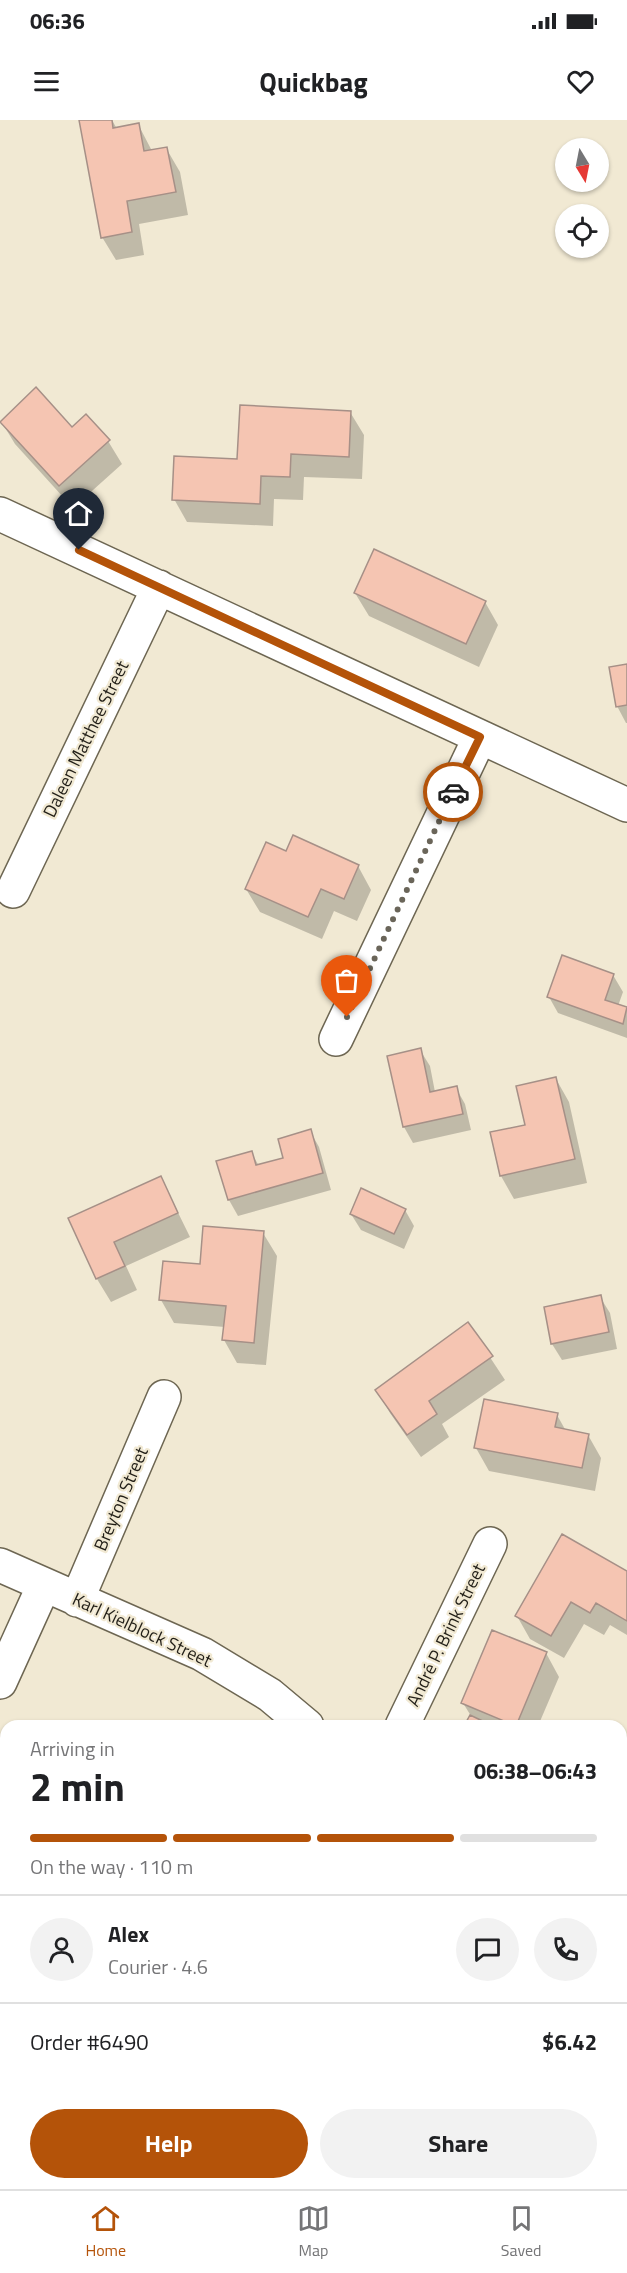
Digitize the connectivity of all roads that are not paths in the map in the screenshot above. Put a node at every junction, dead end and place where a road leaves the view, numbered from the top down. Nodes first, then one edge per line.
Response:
1 (0, 514) edge
2 (159, 587) junction
3 (480, 737) junction
4 (627, 805) edge
5 (13, 891) dead end
6 (336, 1039) dead end
7 (164, 1397) dead end
8 (490, 1544) dead end
9 (0, 1564) edge
10 (44, 1585) junction
11 (77, 1600) junction
12 (0, 1682) edge
13 (300, 1720) edge
14 (405, 1720) edge

1 - 2 street
2 - 3 street
2 - 5 street, Daleen Matthee Street
3 - 4 street
3 - 6 street
7 - 11 street, Breyton Street
8 - 14 street, André P. Brink Street
9 - 10 street, Karl Kielblock Street
10 - 11 street, Karl Kielblock Street
10 - 12 street
11 - 13 street, Karl Kielblock Street

